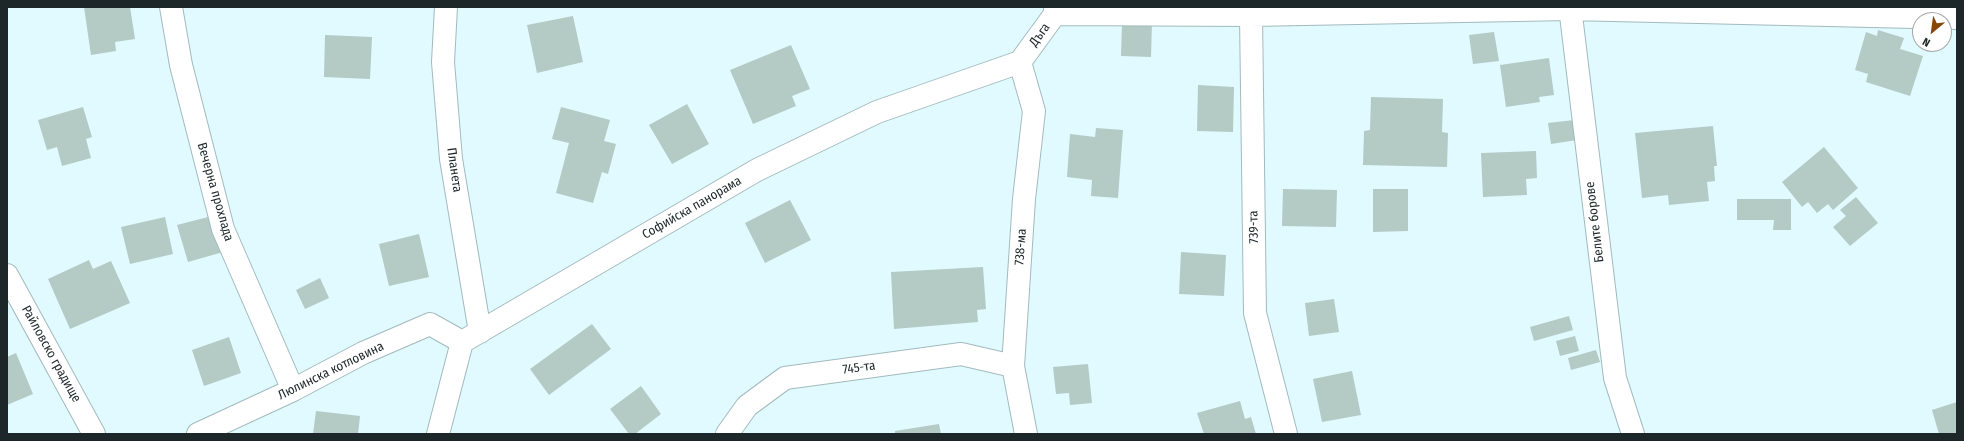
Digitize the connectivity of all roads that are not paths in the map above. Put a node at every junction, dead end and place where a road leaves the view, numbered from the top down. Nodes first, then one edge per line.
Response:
1 (171, 7) edge
2 (446, 7) edge
3 (1570, 8) edge
4 (1055, 11) edge
5 (1251, 15) junction
6 (1957, 18) edge
7 (1020, 62) junction
8 (7, 275) edge
9 (471, 337) junction
10 (1013, 366) junction
11 (293, 390) junction
12 (94, 434) edge
13 (198, 434) edge
14 (438, 434) edge
15 (727, 434) edge
16 (1026, 434) edge
17 (1286, 434) edge
18 (1633, 434) edge

1 - 11 street, Вечерна прохлада
2 - 9 street, Планета
3 - 5 street
3 - 6 street
3 - 18 street, Белите борове
4 - 5 street
4 - 7 street, Дъга
5 - 17 street, 739-та
7 - 9 street, Софийска панорама
7 - 10 street, 738-ма
8 - 12 street, Райловско градище
9 - 11 street, Люлинска котловина
9 - 14 street
10 - 15 street, 745-та
10 - 16 street, 738-ма
11 - 13 street, Люлинска котловина

